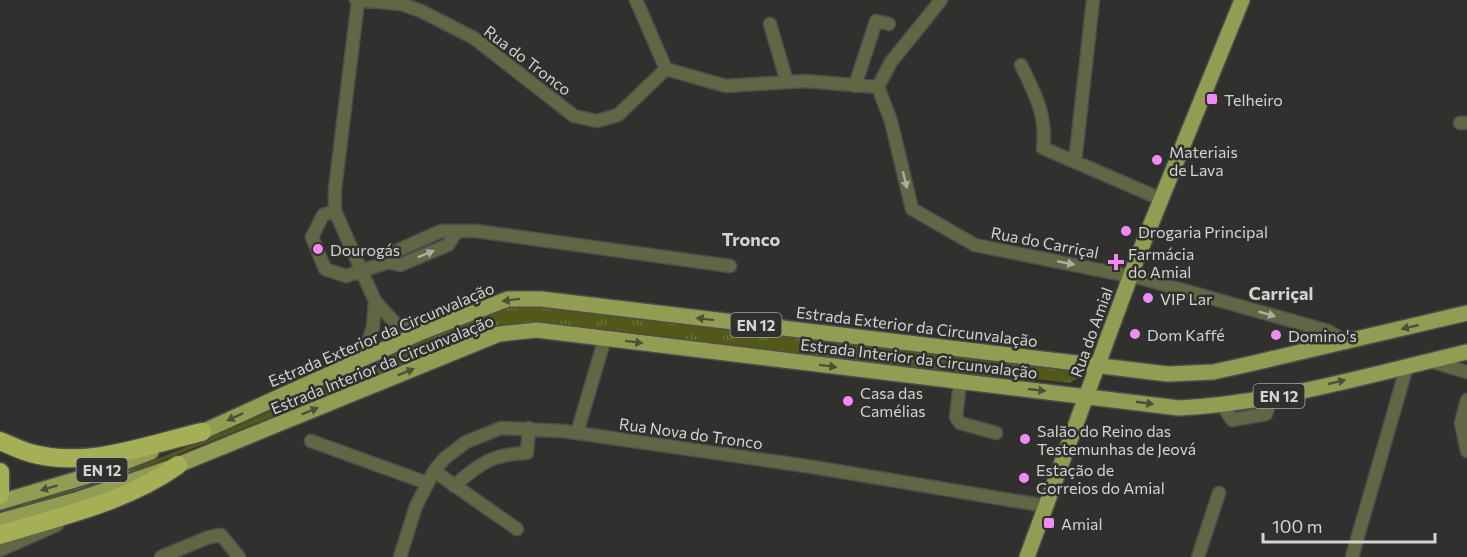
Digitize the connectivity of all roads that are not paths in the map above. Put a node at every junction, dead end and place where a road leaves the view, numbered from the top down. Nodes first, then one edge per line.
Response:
1 (636, 0) edge
2 (941, 0) edge
3 (1093, 0) edge
4 (1242, 0) edge
5 (357, 1) edge
6 (402, 2) edge
7 (770, 24) dead end
8 (889, 24) dead end
9 (1021, 65) dead end
10 (666, 69) junction
11 (787, 82) junction
12 (855, 86) junction
13 (878, 87) junction
14 (1075, 162) junction
15 (1161, 199) junction
16 (335, 210) junction
17 (730, 266) dead end
18 (362, 273) junction
19 (1130, 276) junction
20 (375, 301) junction
21 (1467, 313) edge
22 (422, 332) junction
23 (605, 338) junction
24 (1347, 342) junction
25 (1467, 351) edge
26 (363, 357) junction
27 (1428, 361) junction
28 (1096, 366) junction
29 (1407, 366) junction
30 (1467, 372) edge
31 (960, 382) junction
32 (1087, 395) junction
33 (1467, 400) edge
34 (529, 428) junction
35 (202, 432) junction
36 (577, 433) junction
37 (996, 433) dead end
38 (0, 441) edge
39 (311, 441) dead end
40 (1467, 451) edge
41 (178, 465) junction
42 (434, 471) junction
43 (0, 472) edge
44 (427, 483) junction
45 (454, 486) junction
46 (1219, 493) dead end
47 (0, 495) edge
48 (106, 501) junction
49 (0, 502) edge
50 (1046, 506) junction
51 (0, 521) edge
52 (518, 529) dead end
53 (0, 535) edge
54 (0, 550) edge
55 (161, 557) edge
56 (239, 557) edge
57 (400, 557) edge
58 (1027, 557) edge
59 (1198, 557) edge
60 (1352, 557) edge

1 - 10 street
2 - 13 street
3 - 14 street
4 - 15 main road, Rua do Amial
5 - 6 street, Rua do Tronco
5 - 16 street
6 - 10 street, Rua do Tronco
7 - 11 street
8 - 12 street
9 - 14 street
10 - 11 street
11 - 12 street
12 - 13 street
13 -> 19 street, Rua do Carriçal
14 - 15 street
15 - 19 main road, Rua do Amial
16 - 18 street
16 - 18 street
17 - 18 street
18 - 20 street
19 -> 24 street, Rua do Carriçal
19 - 28 main road, Rua do Amial
20 - 22 street
20 - 26 street
21 -> 24 main road, Estrada Exterior da Circunvalação / EN 12
22 - 26 main road, Estrada Exterior da Circunvalação / EN 12
28 -> 22 main road, Estrada Exterior da Circunvalação / EN 12
23 -> 31 main road, Estrada Interior da Circunvalação / EN 12
23 - 36 street
41 -> 23 main road, Estrada Interior da Circunvalação / EN 12
24 - 28 main road, Estrada Exterior da Circunvalação / EN 12
25 - 27 main road, Estrada Interior da Circunvalação / EN 12
26 -> 35 main road, Estrada Exterior da Circunvalação / EN 12
27 - 29 main road, Estrada Interior da Circunvalação / EN 12
27 - 30 street
28 - 32 main road, Rua do Amial
32 -> 29 main road, Estrada Interior da Circunvalação / EN 12
29 - 60 street
31 -> 32 main road, Estrada Interior da Circunvalação / EN 12
31 - 37 street
32 - 50 main road, Rua do Amial
33 - 40 street
34 - 36 street, Rua Nova do Tronco
34 - 42 street, Rua Nova do Tronco
34 - 45 street
35 - 38 highway
35 -> 49 main road, Estrada Exterior da Circunvalação / EN 12
36 - 50 street, Rua Nova do Tronco
39 - 44 street
41 - 48 highway
41 - 51 main road, Estrada Interior da Circunvalação / EN 12
42 - 44 street, Rua Nova do Tronco
42 - 45 street
43 - 47 highway
44 - 57 street, Rua Nova do Tronco
45 - 52 street
46 - 59 street
48 - 53 highway
48 - 54 street
50 - 58 main road, Rua do Amial
55 - 56 street

